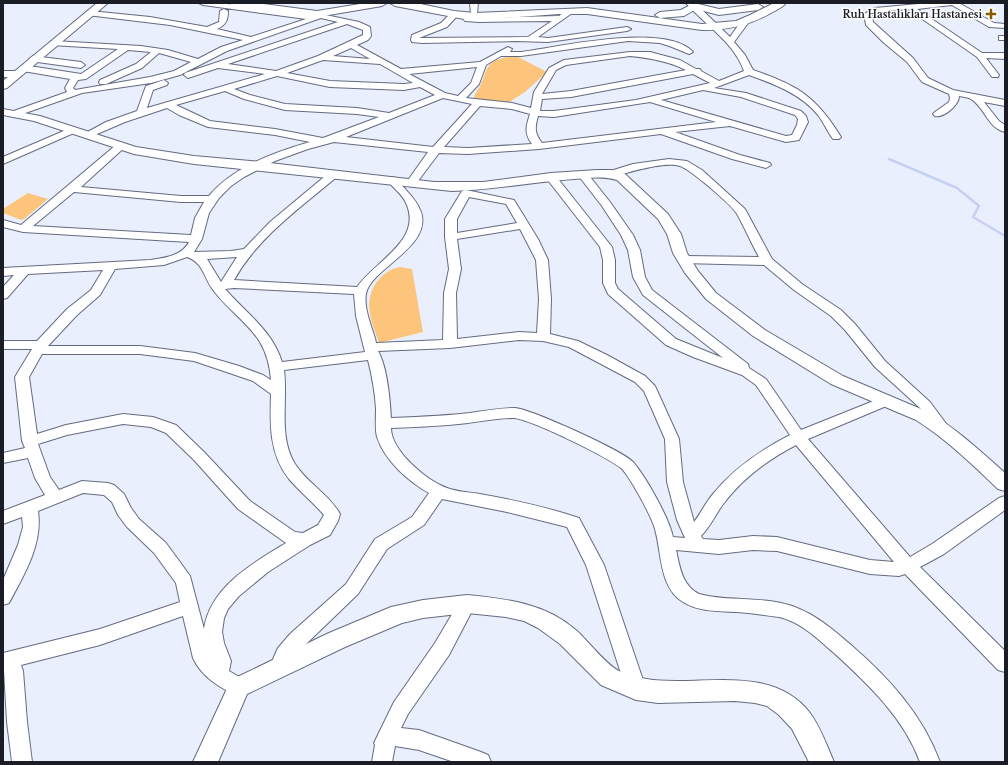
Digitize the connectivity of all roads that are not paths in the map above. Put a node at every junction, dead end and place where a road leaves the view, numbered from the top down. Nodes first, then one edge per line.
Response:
1 (103, 3) edge
2 (203, 3) edge
3 (233, 3) edge
4 (264, 3) edge
5 (358, 3) edge
6 (382, 3) edge
7 (395, 3) edge
8 (420, 3) edge
9 (780, 3) edge
10 (954, 3) edge
11 (692, 4) edge
12 (763, 5) edge
13 (280, 7) edge
14 (910, 7) junction
15 (224, 11) dead end
16 (571, 11) junction
17 (467, 12) edge
18 (90, 13) junction
19 (322, 14) junction
20 (647, 15) junction
21 (562, 18) junction
22 (348, 22) junction
23 (745, 22) junction
24 (714, 25) junction
25 (1005, 26) edge
26 (209, 29) junction
27 (627, 29) dead end
28 (247, 39) junction
29 (530, 39) junction
30 (730, 42) junction
31 (54, 43) junction
32 (351, 45) junction
33 (126, 47) junction
34 (157, 50) junction
35 (689, 52) dead end
36 (501, 54) junction
37 (980, 55) junction
38 (1005, 56) edge
39 (320, 58) junction
40 (33, 59) junction
41 (198, 62) junction
42 (380, 63) junction
43 (81, 64) dead end
44 (482, 64) junction
45 (218, 65) junction
46 (97, 66) junction
47 (19, 71) junction
48 (697, 71) junction
49 (398, 72) junction
50 (749, 72) junction
51 (275, 73) junction
52 (3, 74) edge
53 (123, 74) junction
54 (995, 75) dead end
55 (75, 77) junction
56 (421, 84) junction
57 (718, 84) junction
58 (3, 86) edge
59 (702, 87) junction
60 (224, 88) junction
61 (89, 90) junction
62 (72, 93) junction
63 (953, 93) junction
64 (442, 95) junction
65 (537, 97) junction
66 (973, 97) junction
67 (459, 99) junction
68 (652, 100) junction
69 (478, 103) junction
70 (1005, 103) edge
71 (169, 105) junction
72 (535, 112) junction
73 (8, 113) edge
74 (141, 113) junction
75 (938, 114) dead end
76 (390, 116) junction
77 (729, 123) junction
78 (1005, 129) edge
79 (72, 130) junction
80 (660, 130) junction
81 (87, 135) junction
82 (836, 137) dead end
83 (333, 139) junction
84 (322, 141) junction
85 (539, 146) junction
86 (120, 147) junction
87 (436, 150) junction
88 (3, 161) edge
89 (256, 165) junction
90 (766, 165) dead end
91 (334, 174) junction
92 (611, 174) junction
93 (583, 175) junction
94 (551, 177) junction
95 (392, 180) junction
96 (411, 183) junction
97 (72, 189) junction
98 (465, 190) junction
99 (212, 199) junction
100 (3, 223) edge
101 (522, 225) junction
102 (23, 229) junction
103 (451, 237) junction
104 (196, 239) junction
105 (248, 252) junction
106 (192, 254) junction
107 (685, 260) junction
108 (767, 260) junction
109 (112, 265) junction
110 (25, 270) junction
111 (3, 272) edge
112 (221, 285) junction
113 (361, 291) junction
114 (3, 295) edge
115 (543, 337) junction
116 (450, 344) junction
117 (3, 345) edge
118 (39, 348) junction
119 (373, 351) junction
120 (276, 367) junction
121 (747, 372) junction
122 (277, 392) junction
123 (886, 401) junction
124 (384, 423) junction
125 (945, 431) junction
126 (800, 438) junction
127 (32, 446) junction
128 (3, 458) edge
129 (1005, 484) edge
130 (439, 491) junction
131 (55, 497) junction
132 (1005, 502) edge
133 (29, 508) junction
134 (3, 518) edge
135 (304, 540) junction
136 (694, 540) junction
137 (666, 543) junction
138 (908, 566) junction
139 (3, 598) edge
140 (467, 604) junction
141 (190, 606) junction
142 (5, 661) edge
143 (1005, 664) edge
144 (278, 668) junction
145 (218, 675) junction
146 (239, 687) junction
147 (636, 689) junction
148 (387, 735) junction
149 (22, 762) edge
150 (205, 762) edge
151 (376, 762) edge
152 (382, 762) edge
153 (481, 762) edge
154 (822, 762) edge
155 (930, 762) edge

1 - 18 street
2 - 13 street
3 - 19 main road
4 - 13 main road
5 - 19 main road
6 - 19 main road
7 - 17 main road
8 - 17 main road
9 - 23 main road
10 - 14 street
10 - 25 street
11 - 12 main road
11 - 20 main road
11 - 24 street
12 - 24 main road
13 - 19 main road
13 - 28 street
14 - 37 street
14 - 63 street
15 - 26 street
16 - 17 main road
16 - 21 street
16 - 24 main road
17 - 20 main road
17 - 21 street
17 - 29 street
18 - 26 street
18 - 31 street
19 - 22 street
19 - 28 street
20 - 24 main road
21 - 29 street
22 - 32 street
22 - 45 street
23 - 24 main road
23 - 30 street
24 - 30 street
26 - 28 street
27 - 29 street
28 - 41 street
29 - 36 street
30 - 50 street
31 - 33 street
31 - 40 street
32 - 39 street
32 - 42 street
33 - 34 street
33 - 46 street
34 - 41 street
34 - 53 street
35 - 36 street
36 - 44 street
37 - 38 street
37 - 54 street
39 - 42 street
39 - 51 street
40 - 43 street
40 - 47 street
41 - 61 street
42 - 49 street
44 - 49 street
44 - 67 street
45 - 51 street
45 - 74 street
46 - 53 street
46 - 55 street
47 - 52 street
47 - 55 street
47 - 58 street
48 - 57 street
48 - 65 street
48 - 65 street
49 - 56 street
50 - 57 street
50 - 82 street
51 - 56 street
51 - 60 street
53 - 61 street
55 - 62 street
56 - 64 street
57 - 59 street
59 - 68 street
59 - 77 street
60 - 71 street
60 - 76 street
61 - 62 street
62 - 73 street
63 - 66 street
63 - 75 street
64 - 67 street
64 - 76 street
65 - 72 street
66 - 70 street
66 - 78 street
67 - 69 street
68 - 72 street
68 - 77 street
69 - 72 street
69 - 87 street
71 - 74 street
71 - 84 street
72 - 85 street
73 - 79 street
74 - 81 street
76 - 83 street
77 - 80 street
79 - 81 street
79 - 88 street
80 - 85 street
80 - 90 street
81 - 86 street
83 - 84 street
83 - 87 street
84 - 89 street
85 - 87 street
86 - 89 street
86 - 97 street
87 - 96 street
89 - 91 street
89 - 99 street
91 - 95 street
91 - 105 street
92 - 93 street
92 - 107 street
92 - 108 street
93 - 94 street
93 - 121 street
94 - 98 street
94 - 121 street
95 - 96 street
95 - 113 street
96 - 98 street
97 - 99 street
97 - 102 street
98 - 101 street
98 - 103 street
99 - 104 street
100 - 102 street
101 - 103 street
101 - 115 street
102 - 104 street
103 - 116 street
104 - 106 street
105 - 106 street
105 - 112 street
106 - 109 street
106 - 112 street
107 - 108 street
107 - 123 street
108 - 125 street
109 - 110 street
109 - 118 street
110 - 111 street
110 - 114 street
112 - 113 street
112 - 120 street
113 - 119 street
115 - 116 street
115 - 136 street
116 - 119 street
117 - 118 street
118 - 122 street
118 - 127 street
119 - 120 street
119 - 124 street
120 - 122 street
121 - 126 street
122 - 135 street
123 - 125 street
123 - 126 street
124 - 130 street
124 - 137 street
125 - 129 street
126 - 136 street
126 - 138 street
127 - 128 street
127 - 131 street
127 - 135 street
130 - 144 street
130 - 147 street
131 - 133 street
131 - 141 street
132 - 138 street
133 - 134 street
133 - 139 street
135 - 145 street
136 - 137 street
136 - 138 street
137 - 155 street
138 - 143 street
140 - 144 street
140 - 147 street
140 - 148 street
141 - 142 street
141 - 145 street
142 - 149 street
144 - 146 street
145 - 146 street
146 - 150 street
147 - 154 street
148 - 151 street
148 - 152 street
148 - 153 street

